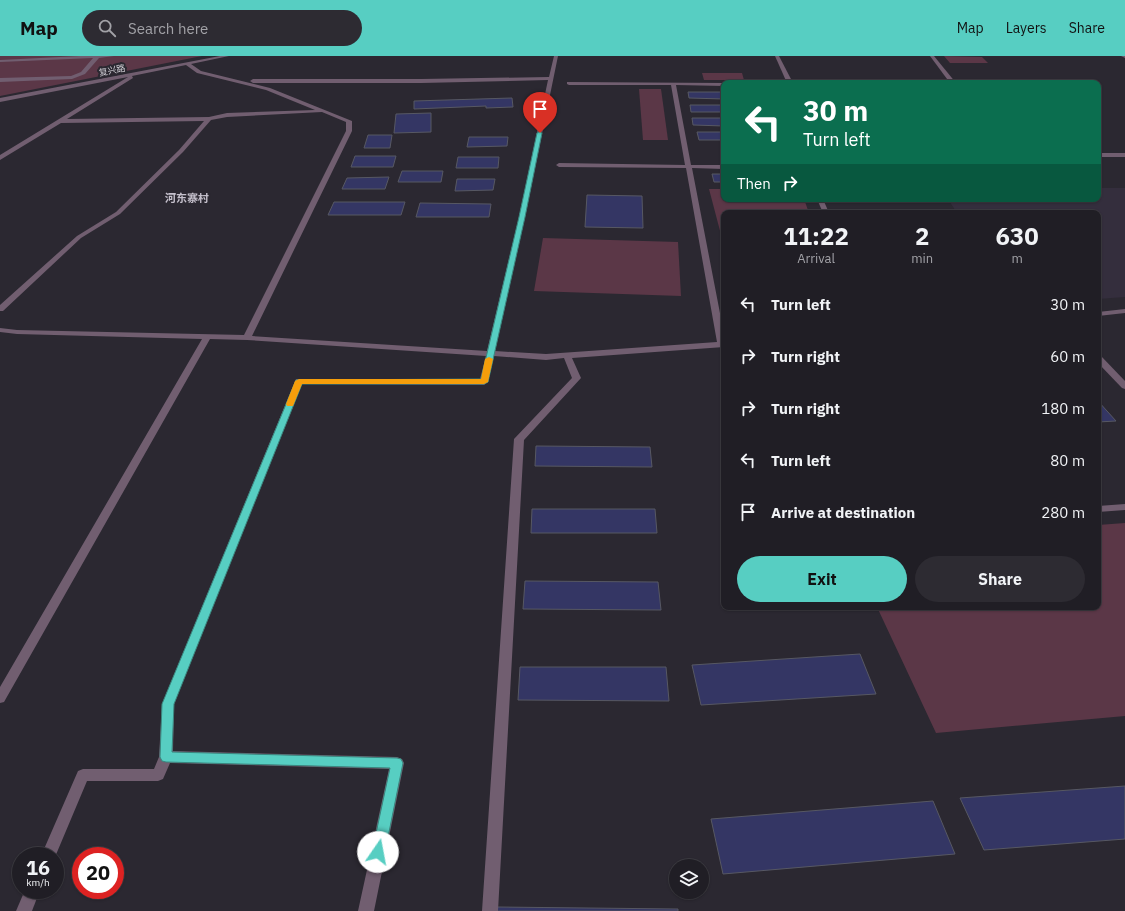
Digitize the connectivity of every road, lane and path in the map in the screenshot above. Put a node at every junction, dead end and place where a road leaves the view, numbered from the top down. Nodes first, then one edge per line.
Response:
1 (15, 56) edge
2 (112, 56) edge
3 (227, 56) edge
4 (556, 56) edge
5 (776, 56) edge
6 (932, 56) edge
7 (97, 57) junction
8 (10, 60) junction
9 (0, 61) edge
10 (187, 64) junction
11 (136, 73) junction
12 (551, 78) junction
13 (0, 80) edge
14 (788, 80) edge
15 (952, 80) edge
16 (236, 81) junction
17 (569, 83) dead end
18 (673, 84) junction
19 (721, 84) edge
20 (0, 100) edge
21 (324, 111) junction
22 (209, 119) junction
23 (59, 121) junction
24 (0, 151) edge
25 (10, 152) junction
26 (1101, 155) edge
27 (1125, 156) edge
28 (0, 158) edge
29 (559, 166) dead end
30 (689, 167) junction
31 (721, 168) edge
32 (0, 309) edge
33 (1125, 311) edge
34 (720, 312) edge
35 (1101, 314) edge
36 (721, 323) edge
37 (0, 330) edge
38 (207, 337) junction
39 (247, 338) junction
40 (721, 344) edge
41 (490, 354) junction
42 (567, 356) junction
43 (1101, 361) edge
44 (1125, 386) edge
45 (1125, 507) edge
46 (1101, 509) edge
47 (0, 698) edge
48 (166, 757) junction
49 (52, 847) edge
50 (29, 899) edge
51 (24, 911) edge
52 (366, 911) edge
53 (490, 911) edge

1 - 8 street
2 - 7 street
3 - 10 street, 复兴路
4 - 12 street
5 - 14 street
6 - 15 street
7 - 8 street
7 - 13 street
8 - 9 street
10 - 11 street, 复兴路
10 - 16 street
11 - 20 street, 复兴路
11 - 23 street
12 - 16 street
12 - 41 street
16 - 21 street
17 - 18 street
18 - 19 street
18 - 30 street
21 - 22 street
21 - 39 street
22 - 23 street
22 - 32 street
23 - 25 street
24 - 25 street
25 - 28 street
26 - 27 street
29 - 30 street
30 - 31 street
30 - 34 street
33 - 35 street
34 - 36 street
37 - 38 street
38 - 39 street
38 - 47 street
39 - 41 street
40 - 42 street
41 - 42 street
41 - 48 street
42 - 53 street
43 - 44 street
45 - 46 street
48 - 49 street
48 - 52 street
50 - 51 street

